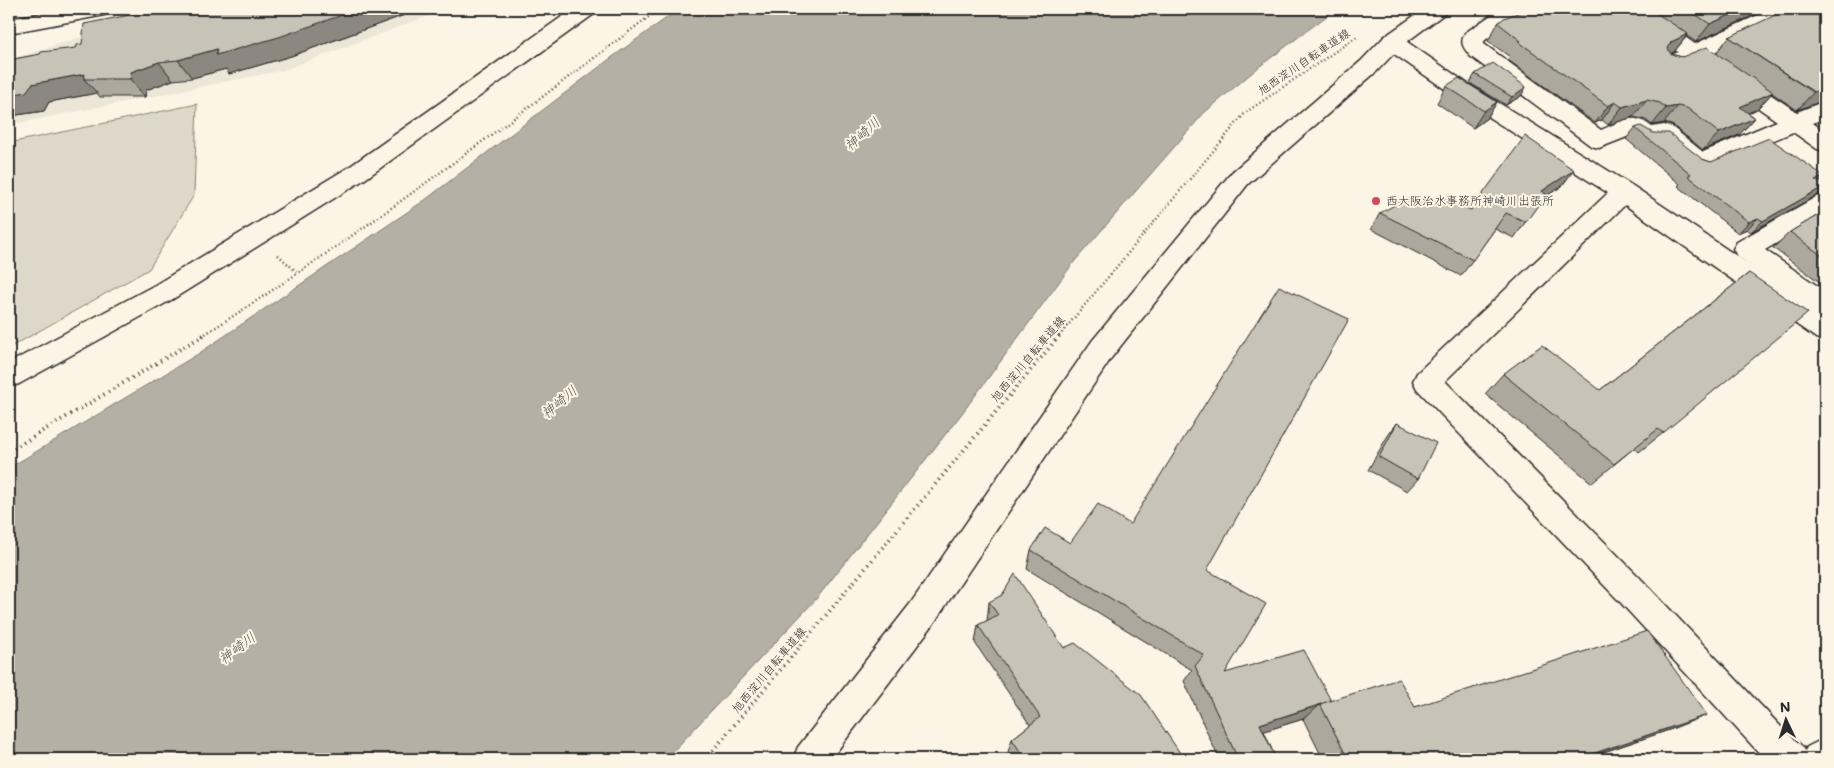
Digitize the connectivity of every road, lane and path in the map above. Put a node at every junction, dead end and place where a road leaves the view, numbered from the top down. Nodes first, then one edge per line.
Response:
1 (100, 9) edge
2 (587, 9) edge
3 (660, 9) edge
4 (1437, 9) edge
5 (1514, 9) edge
6 (1630, 9) edge
7 (1778, 10) edge
8 (10, 26) edge
9 (1366, 31) dead end
10 (1392, 42) junction
11 (1694, 53) junction
12 (1667, 66) edge
13 (1825, 108) edge
14 (1796, 123) junction
15 (1825, 143) edge
16 (1624, 192) junction
17 (1825, 203) edge
18 (274, 251) dead end
19 (298, 273) junction
20 (1825, 305) edge
21 (1825, 330) edge
22 (9, 376) edge
23 (9, 451) edge
24 (1825, 755) edge
25 (706, 759) edge
26 (810, 759) edge
27 (1791, 759) edge
28 (1819, 759) edge

1 - 8 street
2 - 22 street
3 - 19 path
4 - 10 street
5 - 14 street
6 - 11 street
7 - 11 street
9 - 25 path, 旭西淀川自転車道線
10 - 16 street
10 - 26 street
11 - 12 street
11 - 14 street
13 - 14 street
14 - 15 street
16 - 21 street
16 - 27 street
17 - 20 street
18 - 19 path
19 - 23 path
24 - 28 street

